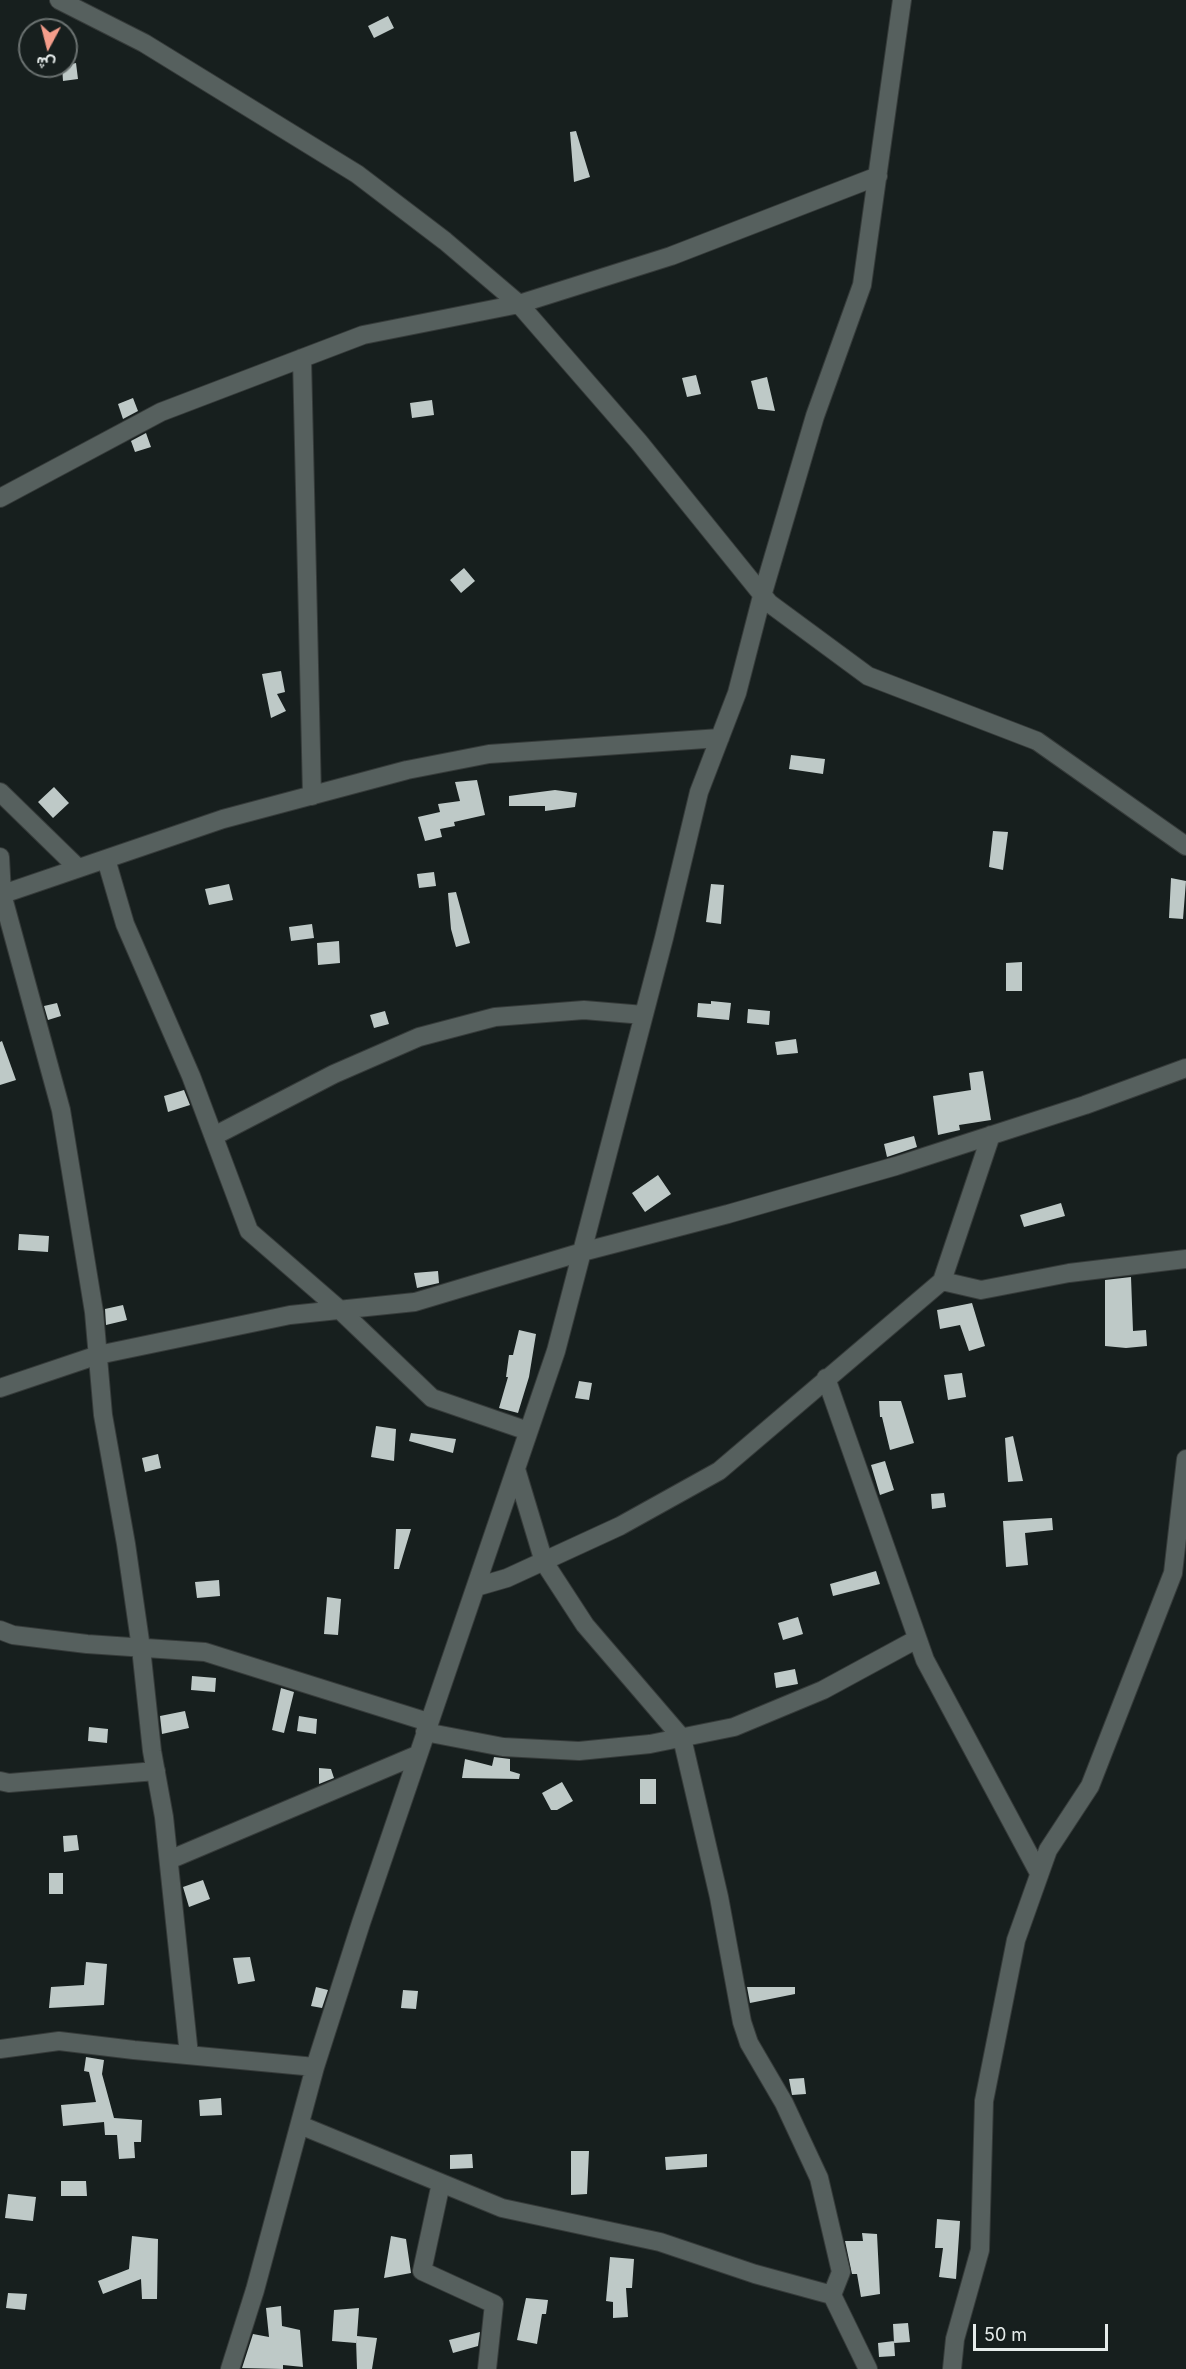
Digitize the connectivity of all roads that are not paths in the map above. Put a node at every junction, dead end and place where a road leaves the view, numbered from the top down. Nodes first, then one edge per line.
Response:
1 (59, 0) edge
2 (902, 0) edge
3 (878, 176) junction
4 (519, 304) junction
5 (302, 358) junction
6 (0, 498) edge
7 (762, 596) junction
8 (720, 738) junction
9 (0, 792) edge
10 (312, 796) junction
11 (1186, 846) edge
12 (0, 857) edge
13 (106, 859) junction
14 (78, 868) junction
15 (1, 894) edge
16 (644, 1015) junction
17 (1186, 1068) edge
18 (991, 1135) junction
19 (214, 1136) junction
20 (582, 1252) junction
21 (1186, 1259) edge
22 (942, 1281) junction
23 (340, 1310) junction
24 (98, 1355) junction
25 (826, 1378) junction
26 (0, 1388) edge
27 (528, 1431) junction
28 (1186, 1459) edge
29 (516, 1468) junction
30 (544, 1562) junction
31 (476, 1587) junction
32 (0, 1630) edge
33 (917, 1639) junction
34 (141, 1648) junction
35 (427, 1727) junction
36 (682, 1738) junction
37 (417, 1755) junction
38 (156, 1771) junction
39 (0, 1781) edge
40 (169, 1860) junction
41 (1039, 1873) junction
42 (0, 2049) edge
43 (189, 2055) junction
44 (315, 2067) junction
45 (300, 2125) junction
46 (441, 2183) junction
47 (832, 2295) junction
48 (230, 2369) edge
49 (487, 2369) edge
50 (868, 2369) edge
51 (952, 2369) edge

1 - 4 street
2 - 3 street
3 - 4 street
3 - 7 street
4 - 5 street
4 - 7 street
5 - 6 street
5 - 10 street
7 - 8 street
7 - 11 street
8 - 10 street
8 - 16 street
9 - 14 street
10 - 13 street
12 - 15 street
13 - 14 street
13 - 19 street
14 - 15 street
15 - 24 street
16 - 19 street
16 - 20 street
17 - 18 street
18 - 20 street
18 - 22 street
19 - 23 street
20 - 23 street
20 - 27 street
21 - 22 street
22 - 25 street
23 - 24 street
23 - 27 street
24 - 26 street
24 - 34 street
25 - 30 street
25 - 33 street
27 - 29 street
28 - 41 street
29 - 30 street
29 - 31 street
30 - 31 street
30 - 36 street
31 - 35 street
32 - 34 street
33 - 36 street
33 - 41 street
34 - 35 street
34 - 38 street
35 - 36 street
35 - 37 street
36 - 47 street
37 - 40 street
37 - 44 street
38 - 39 street
38 - 40 street
40 - 43 street
41 - 51 street
42 - 43 street
43 - 44 street
44 - 45 street
45 - 46 street
45 - 48 street
46 - 47 street
46 - 49 street
47 - 50 street

